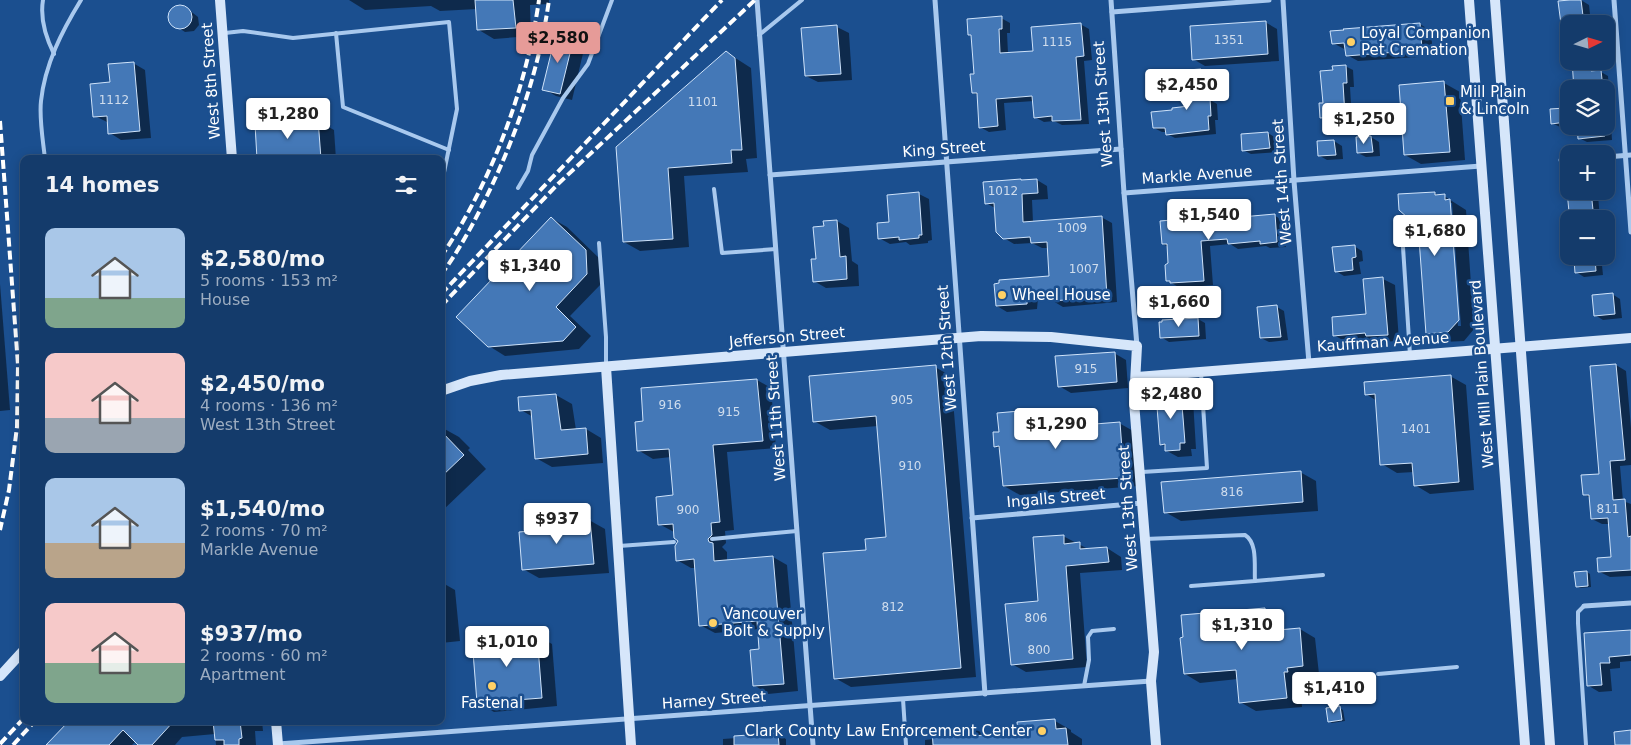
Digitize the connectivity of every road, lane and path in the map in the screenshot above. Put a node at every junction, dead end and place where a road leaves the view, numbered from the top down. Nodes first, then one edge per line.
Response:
1 (43, 0) edge
2 (81, 0) edge
3 (220, 0) edge
4 (612, 0) edge
5 (757, 0) edge
6 (802, 0) edge
7 (935, 0) edge
8 (1111, 0) edge
9 (1269, 0) edge
10 (1282, 0) edge
11 (1469, 0) edge
12 (1494, 0) edge
13 (1614, 0) edge
14 (1112, 12) junction
15 (222, 33) junction
16 (336, 33) junction
17 (760, 35) junction
18 (54, 54) junction
19 (1121, 148) junction
20 (449, 150) junction
21 (44, 155) edge
22 (232, 155) edge
23 (1628, 155) edge
24 (1615, 156) edge
25 (947, 162) junction
26 (1482, 166) junction
27 (445, 168) edge
28 (770, 175) junction
29 (1294, 181) junction
30 (518, 188) dead end
31 (714, 189) dead end
32 (1124, 193) junction
33 (1631, 232) edge
34 (599, 243) dead end
35 (1403, 247) dead end
36 (776, 248) junction
37 (959, 338) junction
38 (1631, 338) edge
39 (1137, 346) junction
40 (1520, 348) junction
41 (1496, 349) junction
42 (784, 352) junction
43 (1410, 355) junction
44 (1309, 362) junction
45 (606, 367) junction
46 (1201, 371) junction
47 (1137, 377) junction
48 (445, 390) edge
49 (1140, 472) junction
50 (1142, 503) junction
51 (972, 518) junction
52 (797, 531) junction
53 (712, 538) dead end
54 (1145, 539) junction
55 (674, 542) dead end
56 (618, 546) junction
57 (1323, 576) dead end
58 (1255, 581) junction
59 (1191, 586) dead end
60 (1631, 603) edge
61 (1584, 606) joint
62 (1114, 629) dead end
63 (20, 654) edge
64 (1457, 667) dead end
65 (1378, 674) dead end
66 (0, 676) edge
67 (1151, 681) junction
68 (1084, 686) junction
69 (985, 694) junction
70 (903, 699) junction
71 (810, 706) junction
72 (630, 718) junction
73 (276, 725) edge
74 (277, 745) edge
75 (632, 745) edge
76 (813, 745) edge
77 (906, 745) edge
78 (1156, 745) edge
79 (1525, 745) edge
80 (1550, 745) edge
81 (1586, 745) edge

1 - 18 lane
2 - 18 lane
3 - 15 street, West 8th Street
4 - 30 lane
5 - 17 street, West 11th Street
6 - 17 lane
7 - 25 street, West 12th Street
8 - 14 street, West 13th Street
9 - 14 street
10 - 29 street, West 14th Street
11 - 26 street, West Mill Plain Boulevard
12 - 40 street
13 - 23 street
14 - 19 street, West 13th Street
15 - 16 lane
15 - 22 street, West 8th Street
16 - 20 lane
16 - 20 lane
17 - 28 street, West 11th Street
18 - 21 lane
19 - 25 street, King Street
19 - 32 street, West 13th Street
20 - 27 lane
23 - 24 street
23 - 33 street
25 - 28 street, King Street
25 - 37 street, West 12th Street
26 - 29 street, Markle Avenue
26 - 41 street, West Mill Plain Boulevard
28 - 36 street, West 11th Street
29 - 32 street, Markle Avenue
29 - 44 street, West 14th Street
31 - 36 lane
32 - 39 street, West 13th Street
34 - 45 lane
35 - 43 lane
36 - 42 street, West 11th Street
37 - 39 street, Jefferson Street
37 - 42 street, Jefferson Street
37 - 51 street, West 12th Street
38 - 40 street, Kauffman Avenue
39 - 47 street, West 13th Street
40 - 41 street, Kauffman Avenue
40 - 80 street
41 - 43 street, Kauffman Avenue
41 - 79 street, West Mill Plain Boulevard
42 - 45 street, Jefferson Street
42 - 52 street, West 11th Street
43 - 44 street, Kauffman Avenue
44 - 46 street, Kauffman Avenue
45 - 48 street, Jefferson Street
45 - 56 street
46 - 47 street, Kauffman Avenue
46 - 49 lane
47 - 49 street, West 13th Street
49 - 50 street, West 13th Street
50 - 51 street, Ingalls Street
50 - 54 street, West 13th Street
51 - 69 street, West 12th Street
52 - 53 lane
52 - 71 street, West 11th Street
54 - 58 lane
54 - 67 street, West 13th Street
55 - 56 lane
56 - 72 street
57 - 58 lane
58 - 59 lane
60 - 61 street
61 - 81 lane
62 - 68 lane
63 - 66 street
64 - 65 lane
67 - 68 street, Harney Street
67 - 78 street, West 13th Street
68 - 69 street, Harney Street
69 - 70 street, Harney Street
70 - 71 street, Harney Street
70 - 77 lane
71 - 72 street, Harney Street
71 - 76 street, West 11th Street
72 - 74 street, Harney Street
72 - 75 street
73 - 74 street

